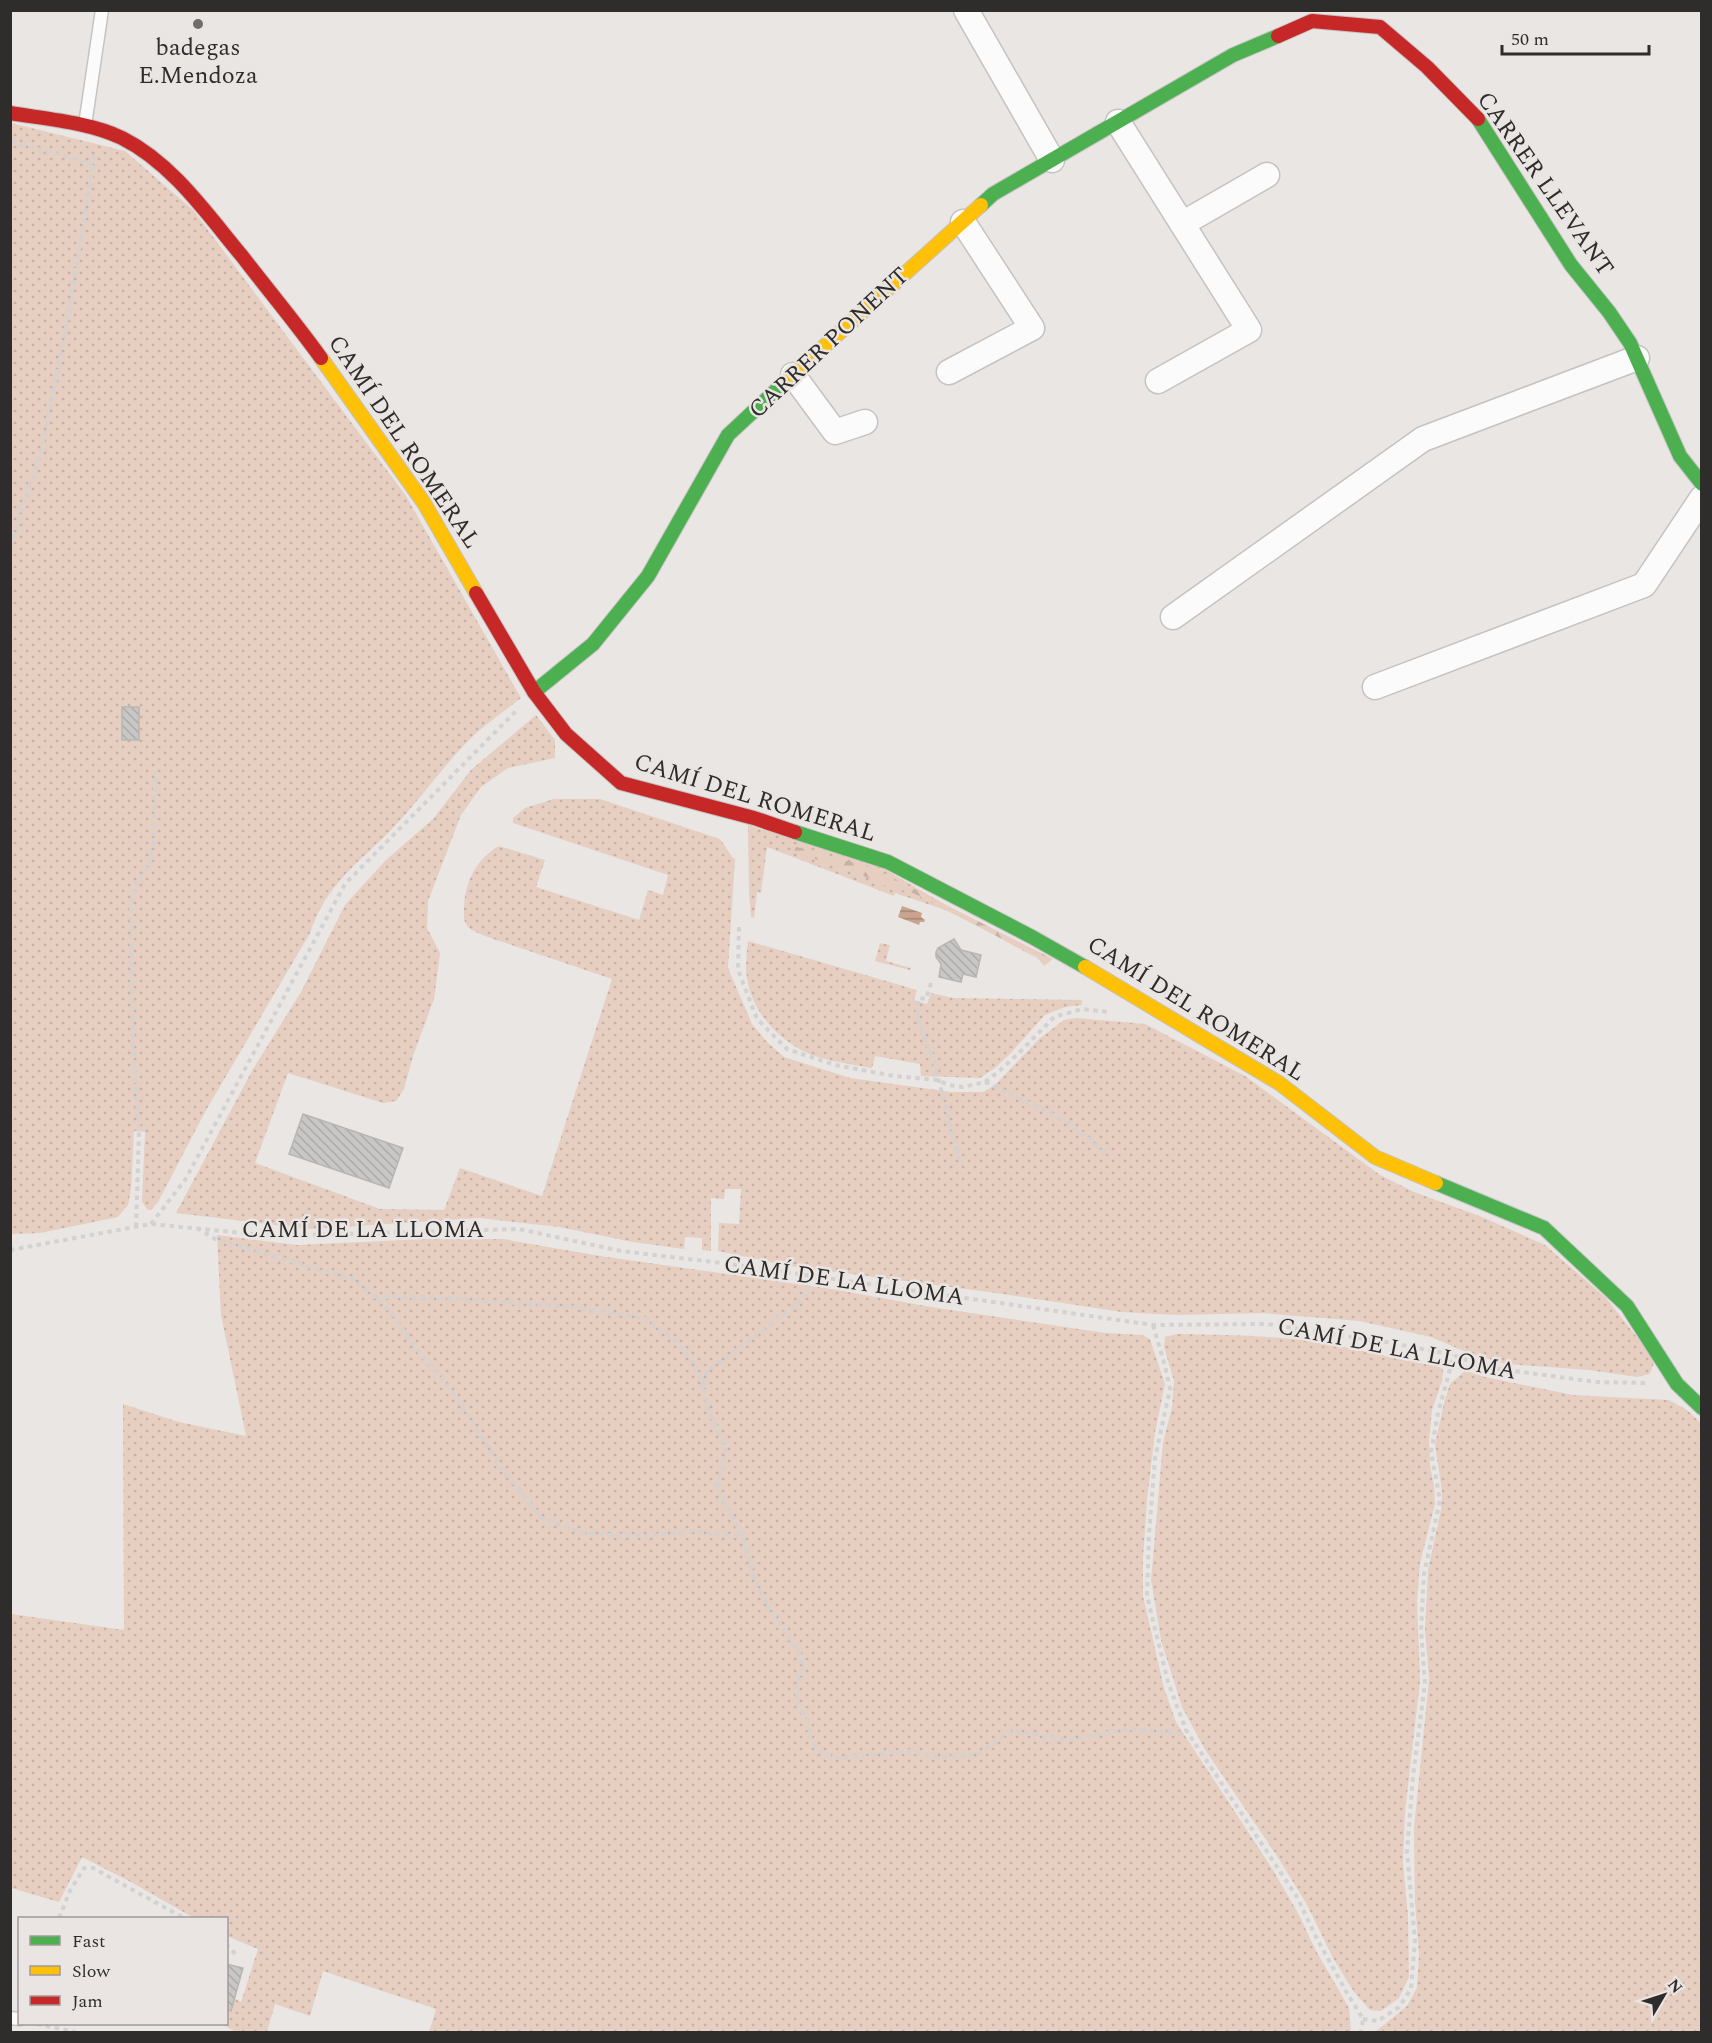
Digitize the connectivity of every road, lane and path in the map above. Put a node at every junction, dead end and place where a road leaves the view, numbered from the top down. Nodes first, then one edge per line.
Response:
1 (102, 10) edge
2 (966, 10) edge
3 (1385, 19) edge
4 (10, 113) edge
5 (1118, 122) junction
6 (85, 126) junction
7 (99, 130) junction
8 (10, 141) edge
9 (1052, 160) junction
10 (93, 164) junction
11 (1267, 175) dead end
12 (963, 222) junction
13 (1182, 224) junction
14 (1637, 358) junction
15 (949, 372) dead end
16 (794, 375) junction
17 (1158, 381) dead end
18 (865, 422) dead end
19 (1701, 484) edge
20 (1701, 498) edge
21 (10, 547) edge
22 (1173, 617) dead end
23 (1375, 687) dead end
24 (534, 692) junction
25 (155, 771) dead end
26 (739, 927) dead end
27 (931, 983) dead end
28 (1146, 1003) junction
29 (938, 1080) junction
30 (985, 1082) junction
31 (1108, 1156) dead end
32 (960, 1161) dead end
33 (151, 1224) junction
34 (136, 1227) junction
35 (196, 1228) junction
36 (10, 1250) edge
37 (812, 1276) junction
38 (375, 1297) junction
39 (1153, 1325) junction
40 (1454, 1355) junction
41 (1677, 1384) junction
42 (704, 1389) junction
43 (1701, 1408) edge
44 (743, 1537) junction
45 (1186, 1730) junction
46 (59, 1917) edge
47 (182, 1917) edge
48 (228, 1946) edge
49 (237, 1956) dead end
50 (1363, 2019) junction
51 (41, 2025) edge
52 (75, 2032) edge
53 (1361, 2032) edge

1 - 6 lane
2 - 9 street
3 - 5 street, CARRER LLEVANT
3 - 14 street, CARRER LLEVANT
4 - 6 street, CAMÍ DEL ROMERAL
5 - 9 street, CARRER LLEVANT
5 - 13 street
6 - 7 street, CAMÍ DEL ROMERAL
7 - 10 path
7 - 24 street, CAMÍ DEL ROMERAL
8 - 10 path
9 - 12 street, CARRER PONENT
10 - 21 path
11 - 13 street
12 - 15 street
12 - 16 street, CARRER PONENT
13 - 17 street
14 - 19 street, CARRER LLEVANT
14 - 22 street
16 - 18 street
16 - 24 street, CARRER PONENT
20 - 23 street
24 - 28 street, CAMÍ DEL ROMERAL
24 - 33 path
25 - 34 path
26 - 29 path
27 - 29 path
28 - 30 path
28 - 41 street, CAMÍ DEL ROMERAL
29 - 30 path
29 - 32 path
30 - 31 path
33 - 34 path, CAMÍ DE LA LLOMA
33 - 35 path, CAMÍ DE LA LLOMA
34 - 36 path, CAMÍ DE LA LLOMA
35 - 37 path, CAMÍ DE LA LLOMA
35 - 38 path
37 - 39 path, CAMÍ DE LA LLOMA
37 - 42 path
38 - 42 path
38 - 44 path
39 - 40 path, CAMÍ DE LA LLOMA
39 - 45 path
40 - 41 path, CAMÍ DE LA LLOMA
40 - 50 path
41 - 43 street, CAMÍ DEL ROMERAL
42 - 44 path
44 - 45 path
45 - 50 path
46 - 47 path
48 - 49 path
50 - 53 path
51 - 52 path

